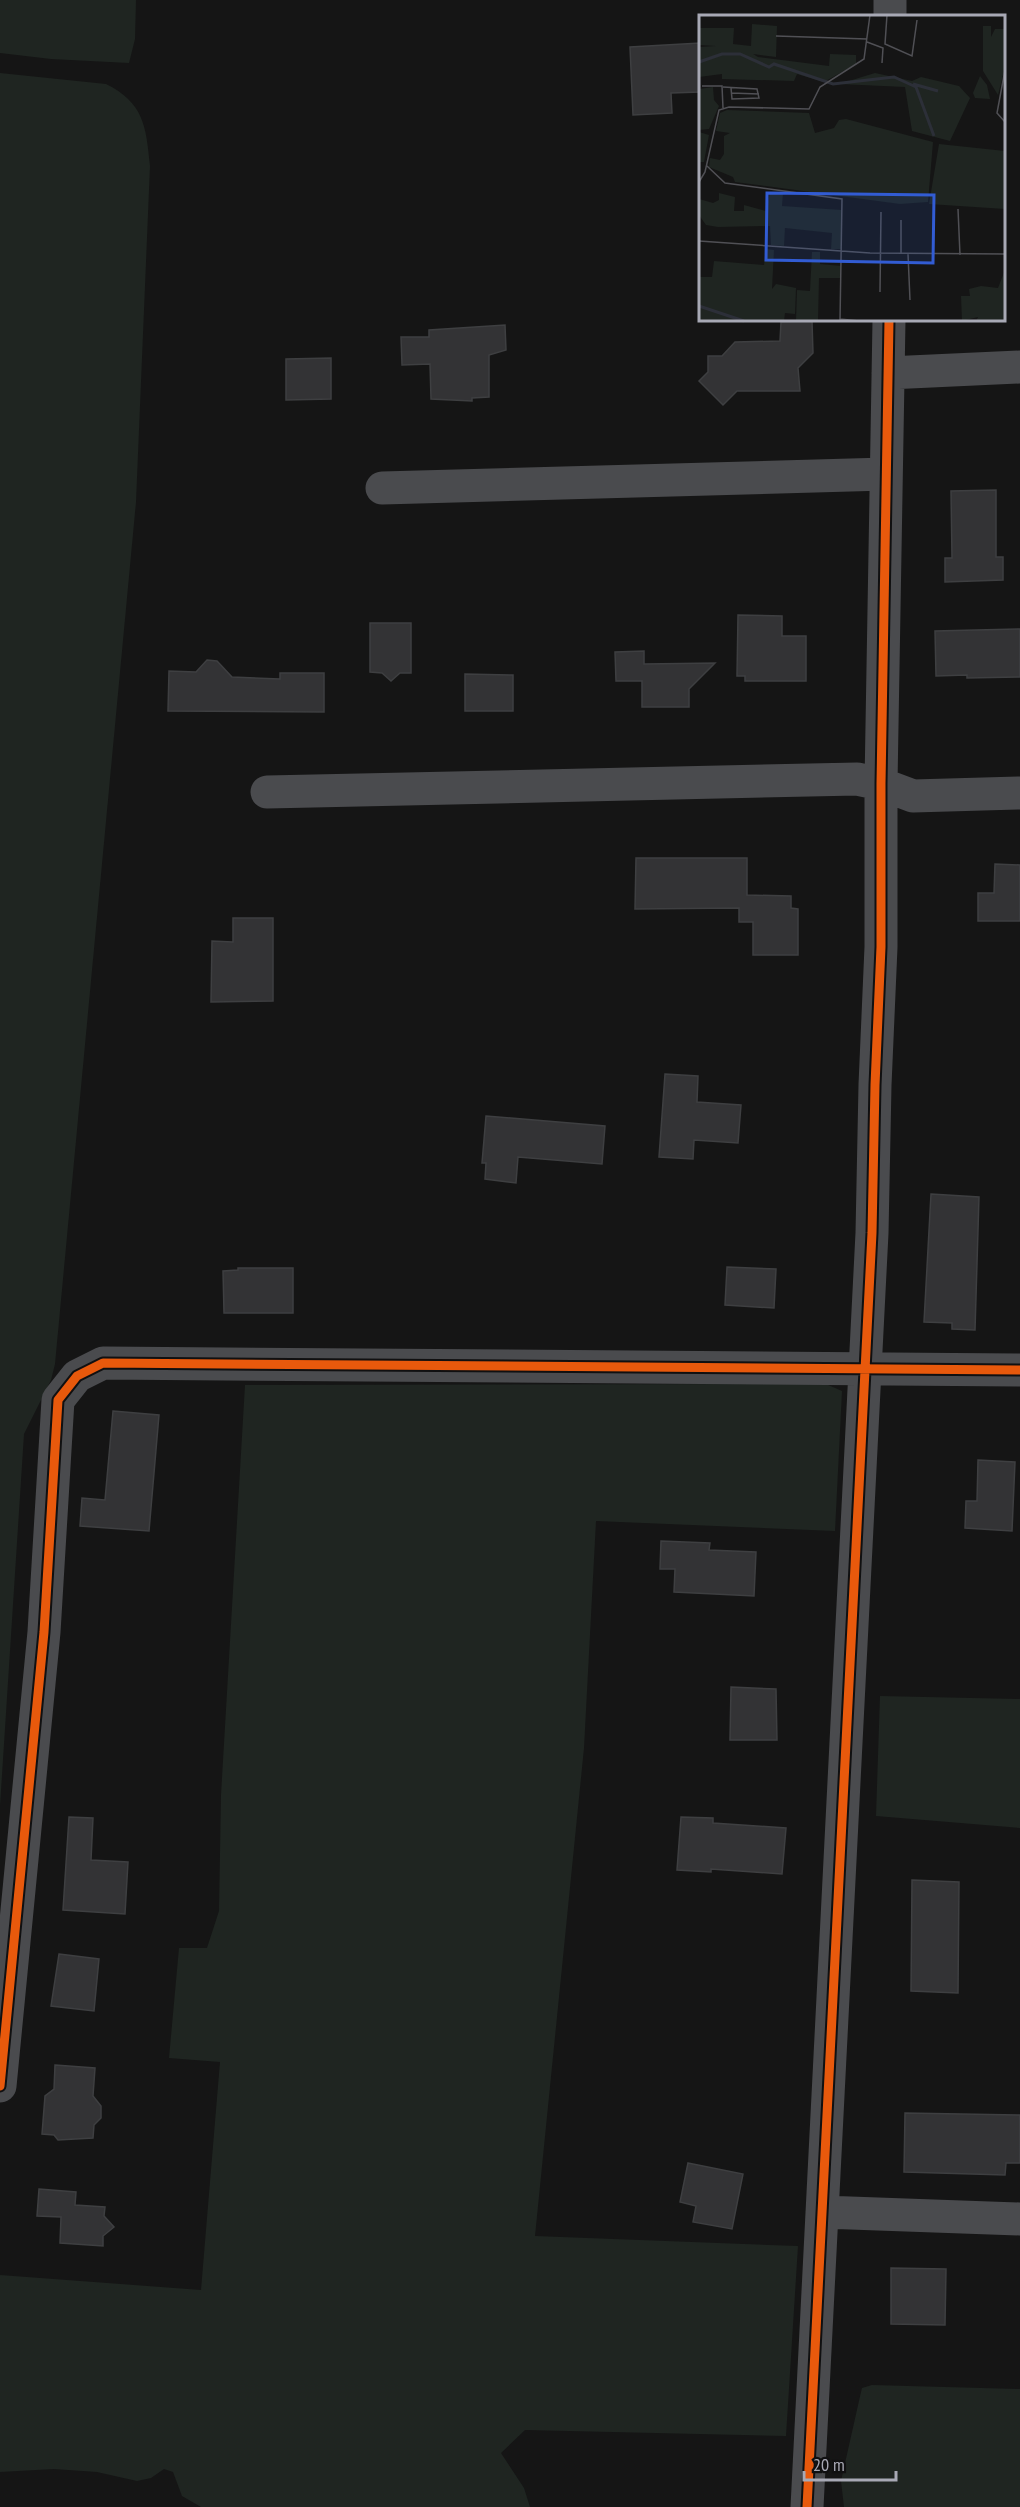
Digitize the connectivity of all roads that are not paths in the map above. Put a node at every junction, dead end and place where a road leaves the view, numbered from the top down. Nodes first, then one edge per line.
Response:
1 (889, 321) edge
2 (1020, 367) edge
3 (888, 373) junction
4 (886, 474) junction
5 (382, 488) dead end
6 (881, 784) junction
7 (267, 792) dead end
8 (1020, 793) edge
9 (863, 1370) junction
10 (1020, 1370) edge
11 (0, 2086) edge
12 (822, 2212) junction
13 (1020, 2219) edge
14 (807, 2507) edge

1 - 3 street
2 - 3 street
3 - 4 street
4 - 5 street
4 - 6 street
6 - 7 street
6 - 8 street
6 - 9 street
9 - 10 street
9 - 11 street
9 - 12 street
12 - 13 street
12 - 14 street

